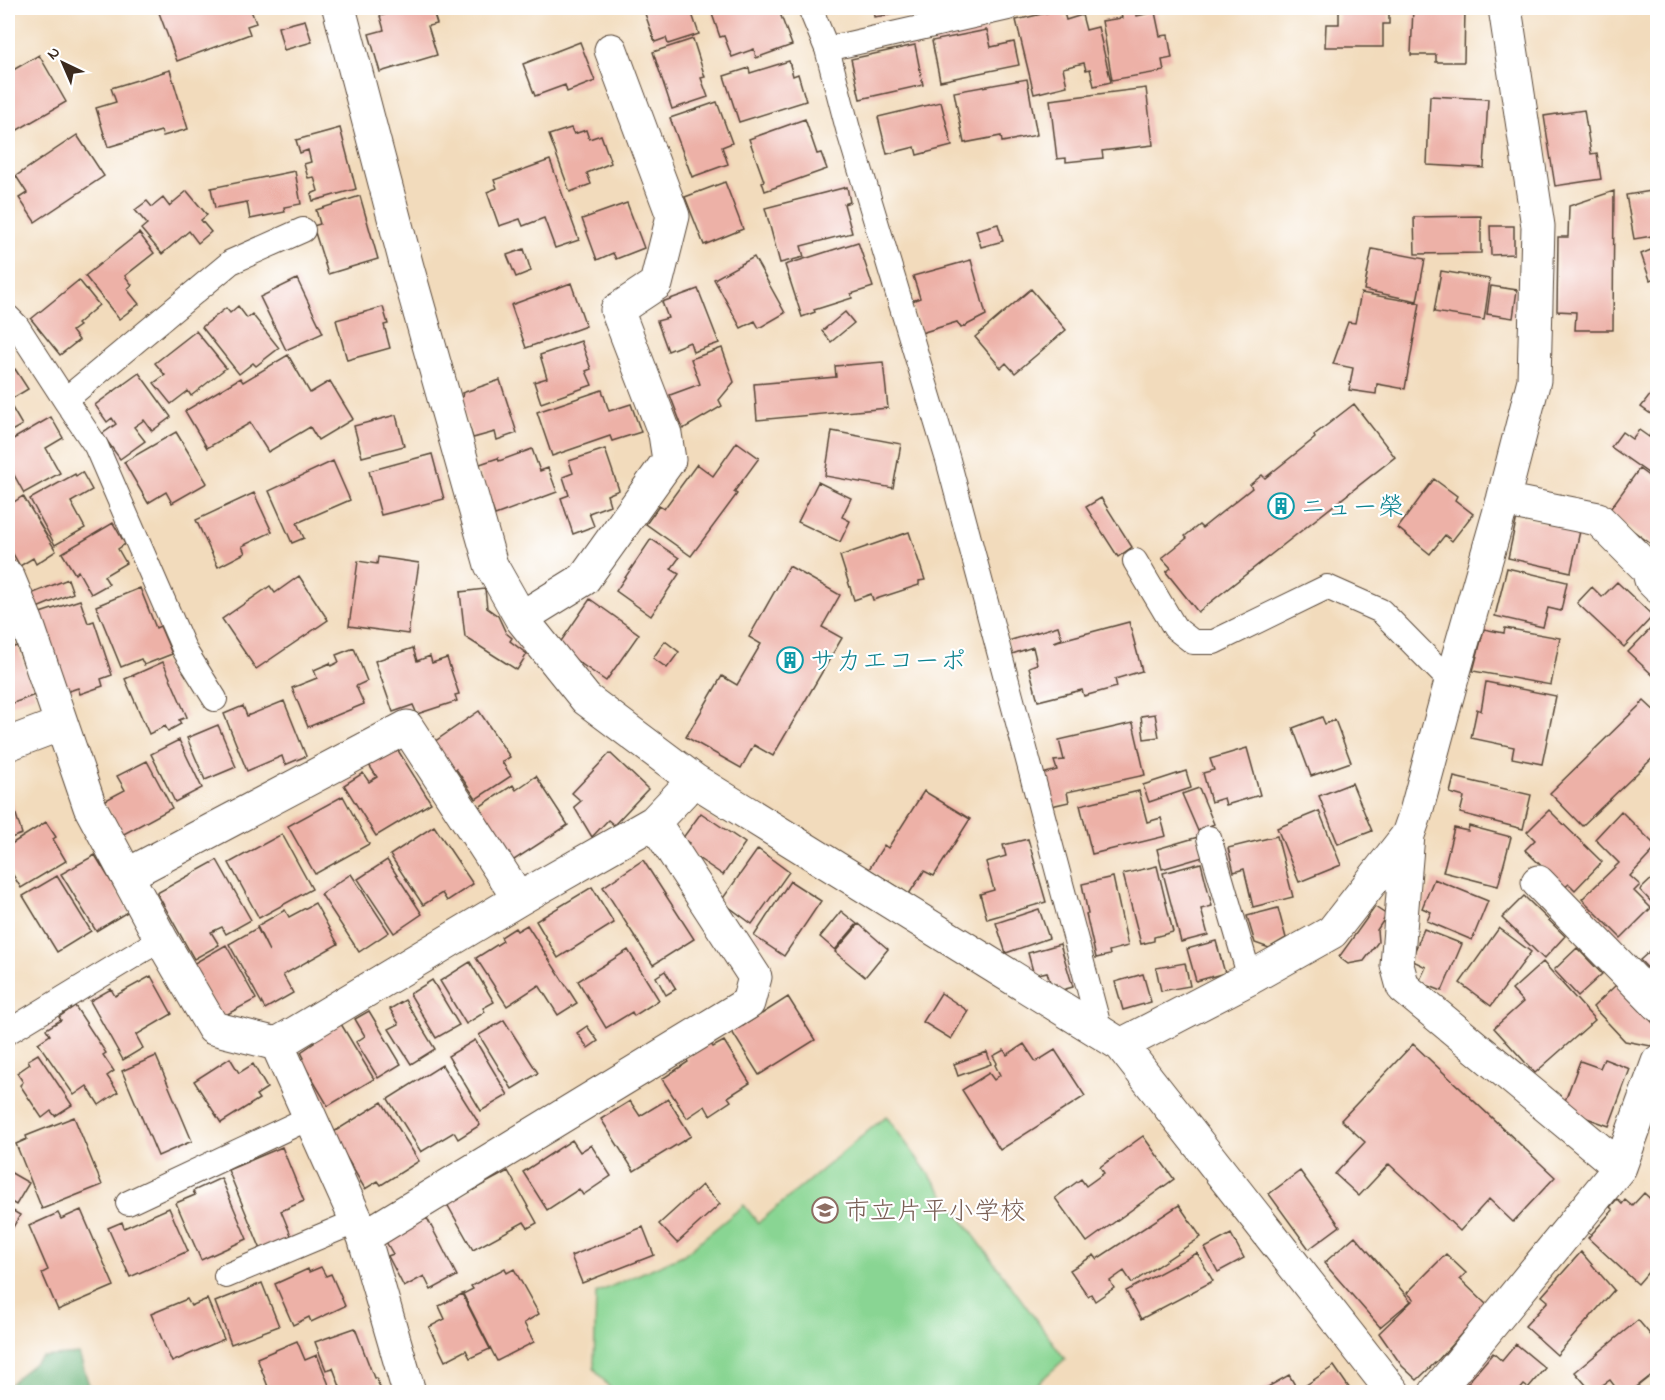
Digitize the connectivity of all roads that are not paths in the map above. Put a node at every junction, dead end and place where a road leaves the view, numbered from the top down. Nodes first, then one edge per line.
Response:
1 (339, 8) edge
2 (810, 8) edge
3 (1008, 8) edge
4 (1504, 8) edge
5 (827, 49) junction
6 (611, 50) dead end
7 (303, 231) dead end
8 (8, 317) edge
9 (65, 400) junction
10 (1503, 500) junction
11 (1135, 561) dead end
12 (1654, 570) edge
13 (8, 577) edge
14 (521, 618) junction
15 (17, 626) edge
16 (1451, 682) junction
17 (215, 699) dead end
18 (61, 723) junction
19 (8, 744) edge
20 (694, 780) junction
21 (654, 822) junction
22 (1408, 835) junction
23 (1209, 838) dead end
24 (127, 875) junction
25 (1538, 882) dead end
26 (519, 899) junction
27 (161, 939) junction
28 (1250, 978) junction
29 (1658, 1005) edge
30 (8, 1032) edge
31 (1111, 1040) junction
32 (277, 1044) junction
33 (1658, 1062) edge
34 (311, 1117) junction
35 (1620, 1167) junction
36 (128, 1203) dead end
37 (361, 1229) junction
38 (226, 1276) dead end
39 (410, 1392) edge
40 (1393, 1392) edge
41 (1436, 1392) edge

1 - 14 street
2 - 5 lane
3 - 5 lane
4 - 10 street
5 - 31 lane
6 - 14 street
7 - 9 lane
8 - 9 lane
9 - 17 lane
10 - 12 street
10 - 16 street
11 - 16 lane
13 - 15 street
14 - 20 street
15 - 18 street
16 - 22 street
18 - 19 street
18 - 24 street
20 - 21 street
20 - 31 street
21 - 26 street
21 - 37 street
22 - 28 street
22 - 35 street
23 - 28 lane
24 - 26 street
24 - 27 street
25 - 29 street
26 - 32 street
27 - 30 lane
27 - 32 street
28 - 31 street
31 - 40 street
32 - 34 street
33 - 35 street
34 - 36 lane
34 - 37 street
35 - 41 street
37 - 38 lane
37 - 39 street

